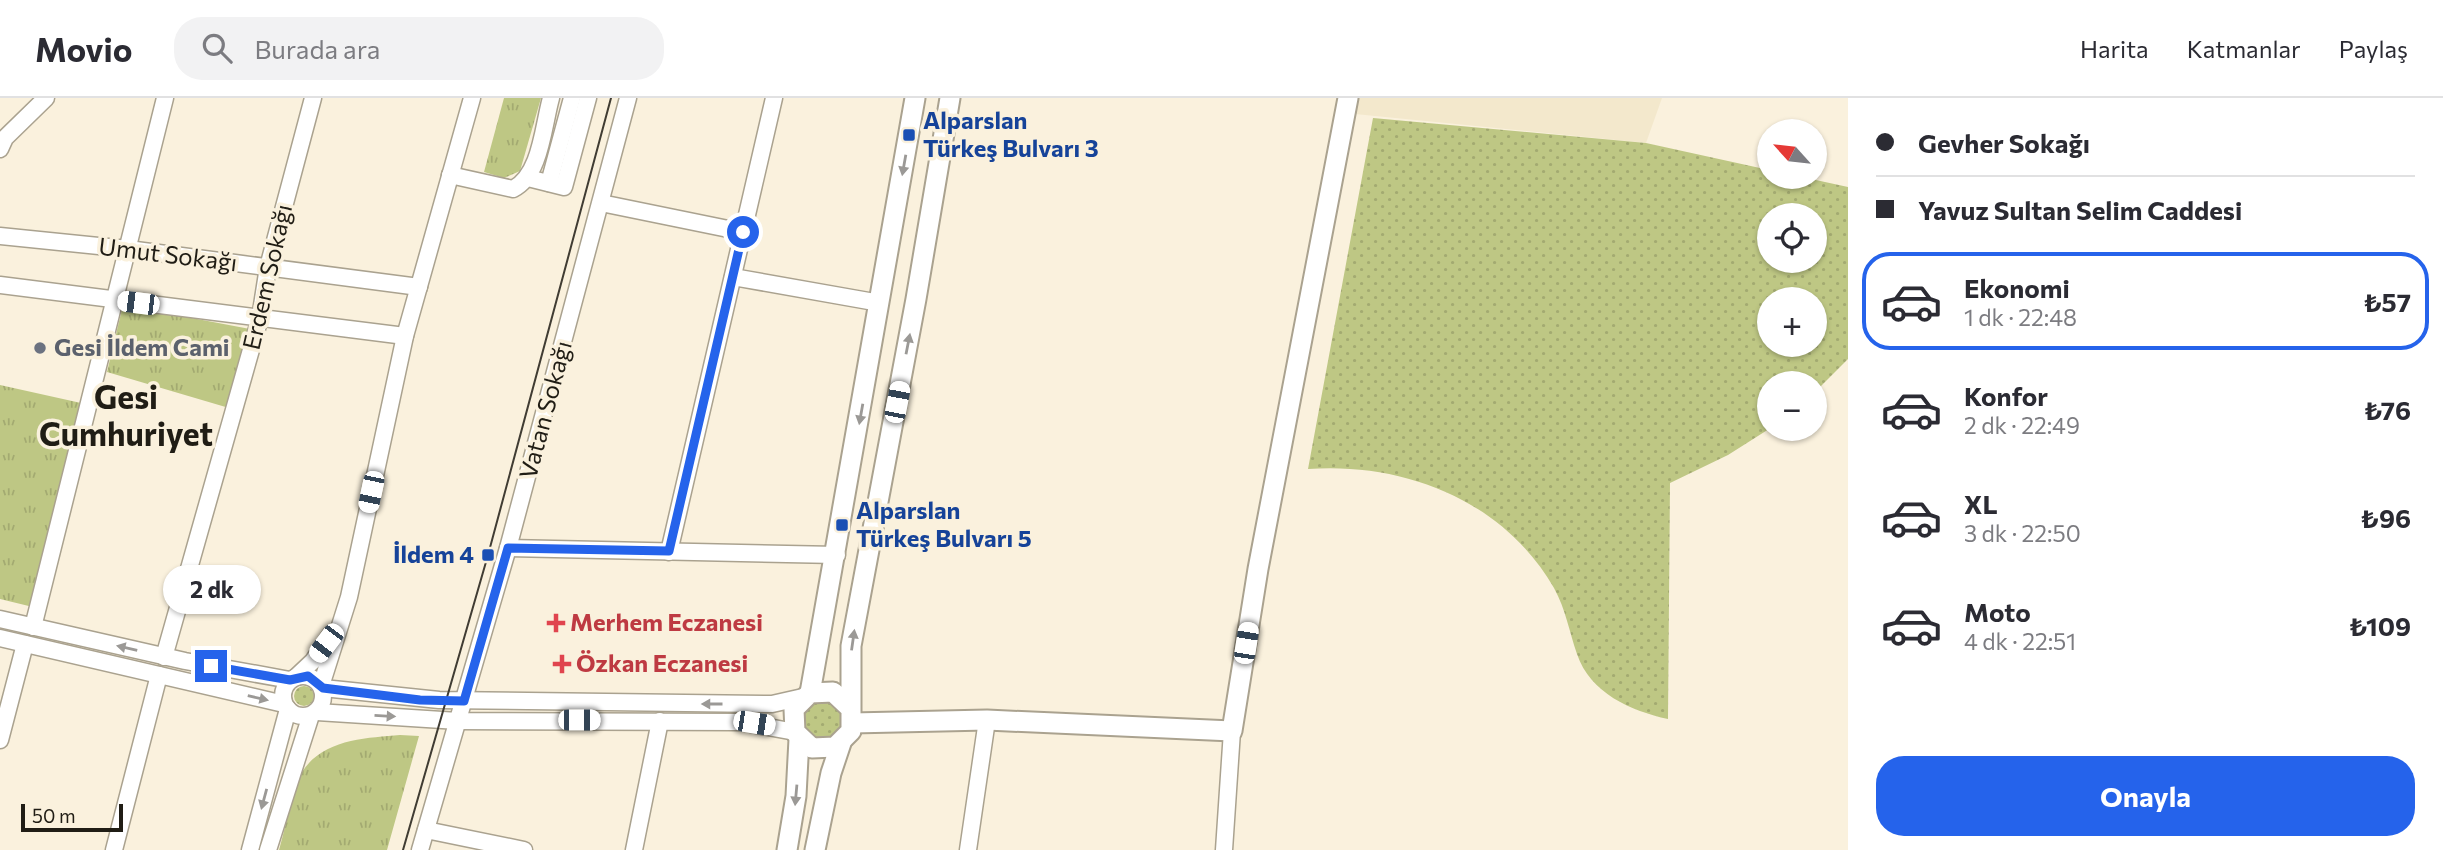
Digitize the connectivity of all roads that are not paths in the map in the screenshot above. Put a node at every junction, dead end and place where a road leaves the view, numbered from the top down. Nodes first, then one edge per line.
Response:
1 (46, 98) edge
2 (165, 98) edge
3 (313, 98) edge
4 (472, 98) edge
5 (551, 98) edge
6 (572, 98) edge
7 (588, 98) edge
8 (628, 98) edge
9 (774, 98) edge
10 (915, 98) edge
11 (950, 98) edge
12 (1348, 98) edge
13 (0, 149) edge
14 (450, 175) junction
15 (528, 178) junction
16 (549, 183) junction
17 (601, 203) junction
18 (743, 232) junction
19 (0, 236) edge
20 (128, 249) junction
21 (268, 267) junction
22 (733, 278) junction
23 (0, 285) edge
24 (419, 287) junction
25 (114, 300) junction
26 (880, 303) junction
27 (260, 318) junction
28 (405, 336) junction
29 (508, 548) junction
30 (669, 551) junction
31 (837, 555) junction
32 (349, 597) junction
33 (0, 619) edge
34 (33, 627) junction
35 (0, 638) edge
36 (25, 644) junction
37 (164, 657) junction
38 (159, 674) junction
39 (293, 679) junction
40 (322, 687) junction
41 (807, 695) junction
42 (464, 701) junction
43 (286, 707) junction
44 (314, 713) junction
45 (851, 715) junction
46 (987, 720) junction
47 (458, 721) junction
48 (660, 721) junction
49 (1232, 731) junction
50 (797, 736) junction
51 (0, 740) edge
52 (841, 743) junction
53 (426, 830) junction
54 (114, 850) edge
55 (250, 850) edge
56 (268, 850) edge
57 (420, 850) edge
58 (524, 850) edge
59 (634, 850) edge
60 (788, 850) edge
61 (815, 850) edge
62 (968, 850) edge
63 (1224, 850) edge

1 - 13 street
2 - 20 street
3 - 21 street, Erdem Sokağı
4 - 14 street
5 - 15 street
6 - 16 street
7 - 16 street
8 - 17 street, Vatan Sokağı
9 - 18 street
10 -> 26 main road
45 -> 11 main road
12 - 49 main road
14 - 15 street
14 - 24 street
15 - 16 street
17 - 18 street
17 - 29 street, Vatan Sokağı
18 - 22 street
19 - 20 street, Umut Sokağı
20 - 21 street, Umut Sokağı
20 - 25 street
21 - 24 street, Umut Sokağı
21 - 27 street, Erdem Sokağı
22 - 26 street
22 - 30 street
23 - 25 street
24 - 28 street
25 - 27 street
25 - 34 street
26 -> 31 main road
27 - 28 street
27 - 37 street, Erdem Sokağı
28 - 32 street
29 - 30 street
29 - 42 street, Vatan Sokağı
30 - 31 street
31 - 41 main road
32 - 39 street
32 - 40 street
33 - 34 street
37 -> 34 street
35 - 36 street
36 - 38 street
36 - 51 street
37 - 39 street
38 -> 43 street
38 - 54 street
39 - 40 street
39 - 43 street
40 - 42 street
40 - 44 street
41 -> 42 street
41 - 45 main road
41 - 50 main road
42 - 47 street, Vatan Sokağı
43 - 44 street
43 -> 55 street
44 -> 47 street
44 - 56 street
45 - 46 main road
45 - 52 main road
46 - 49 main road
46 - 62 street
47 - 48 street
47 - 53 street, Vatan Sokağı
48 - 50 street
48 - 59 street
49 - 63 street
50 - 52 main road
50 -> 60 main road
52 - 61 main road
53 - 57 street, Vatan Sokağı
53 - 58 street

